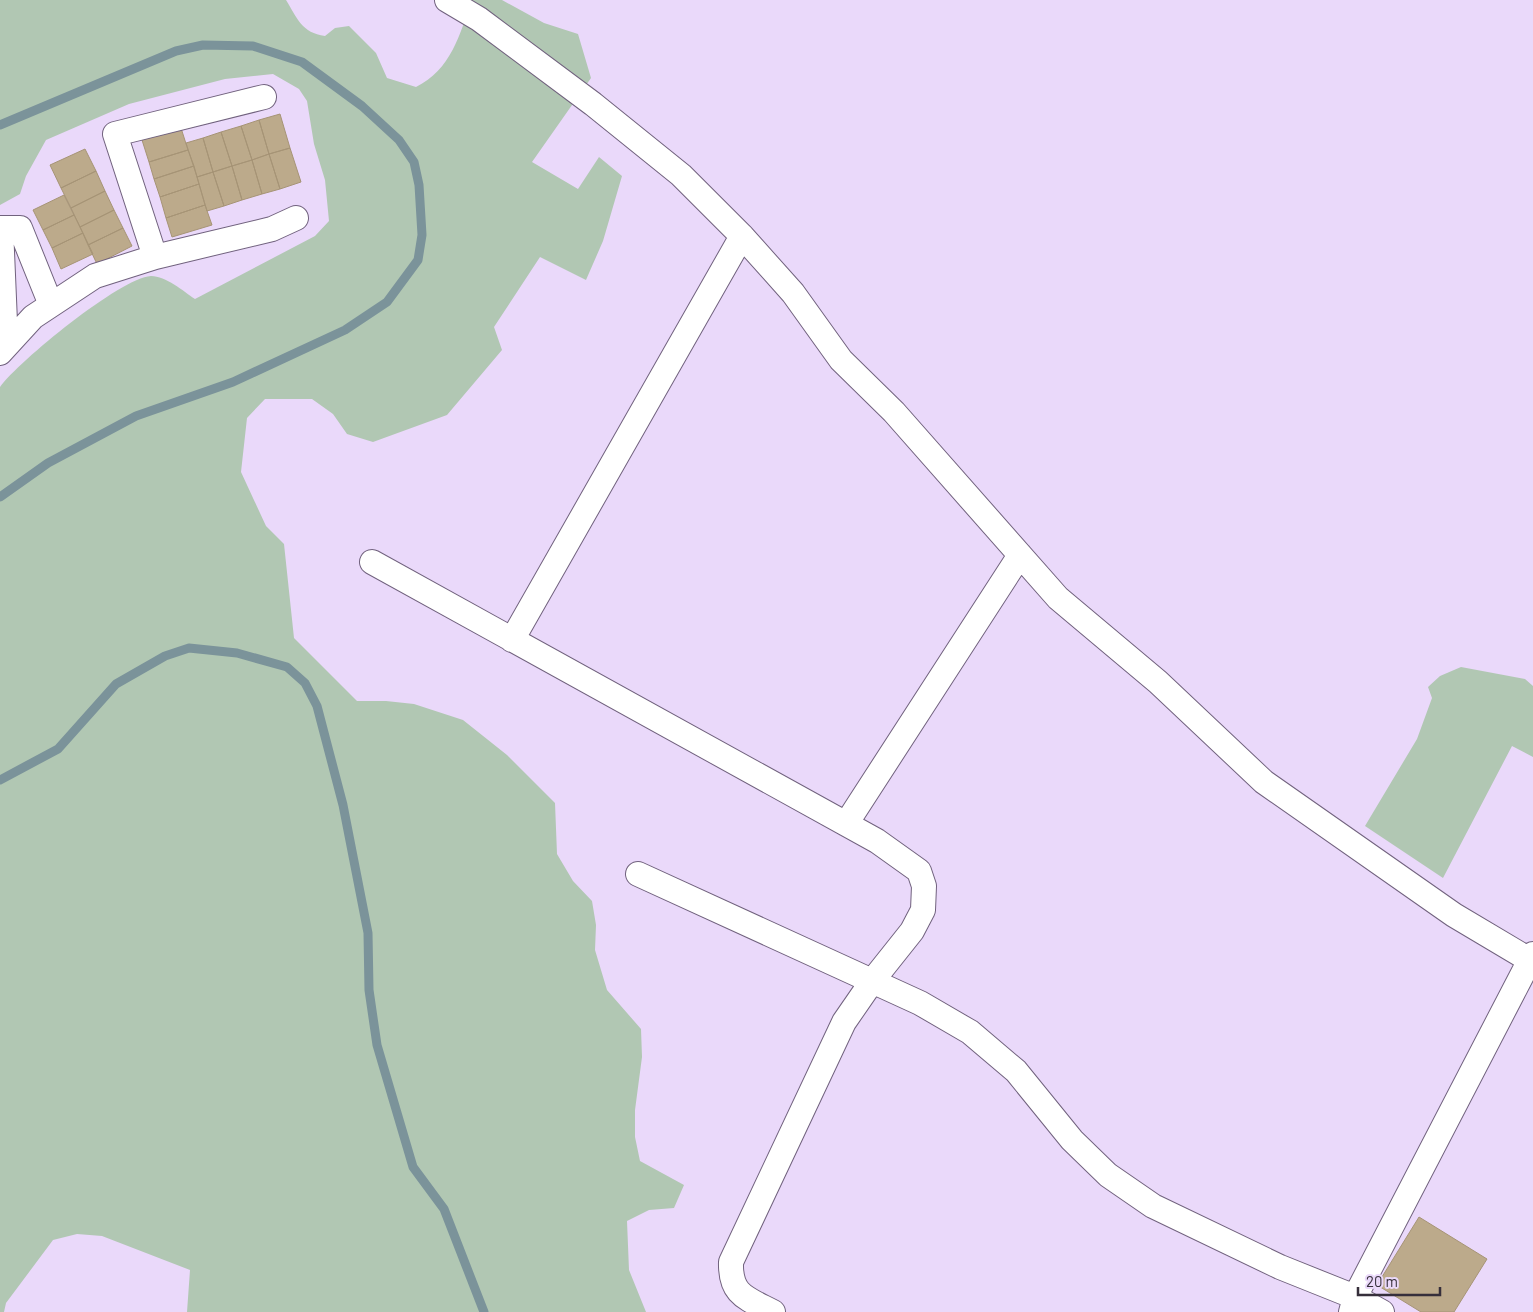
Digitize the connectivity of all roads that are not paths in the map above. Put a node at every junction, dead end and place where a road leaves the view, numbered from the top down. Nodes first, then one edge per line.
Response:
1 (447, 0) edge
2 (264, 97) dead end
3 (296, 218) dead end
4 (742, 236) junction
5 (155, 256) junction
6 (51, 305) junction
7 (3, 350) edge
8 (1020, 555) junction
9 (372, 562) dead end
10 (512, 640) junction
11 (846, 824) junction
12 (638, 874) dead end
13 (1532, 959) edge
14 (873, 980) junction
15 (1353, 1304) edge
16 (773, 1312) edge
17 (1382, 1312) edge

1 - 4 street
2 - 5 street
3 - 5 street
4 - 8 street
4 - 10 street
5 - 6 street
6 - 7 street
6 - 7 street
8 - 11 street
8 - 13 street
9 - 10 street
10 - 11 street
11 - 14 street
12 - 14 street
13 - 15 street
14 - 15 street
14 - 16 street
15 - 17 street

